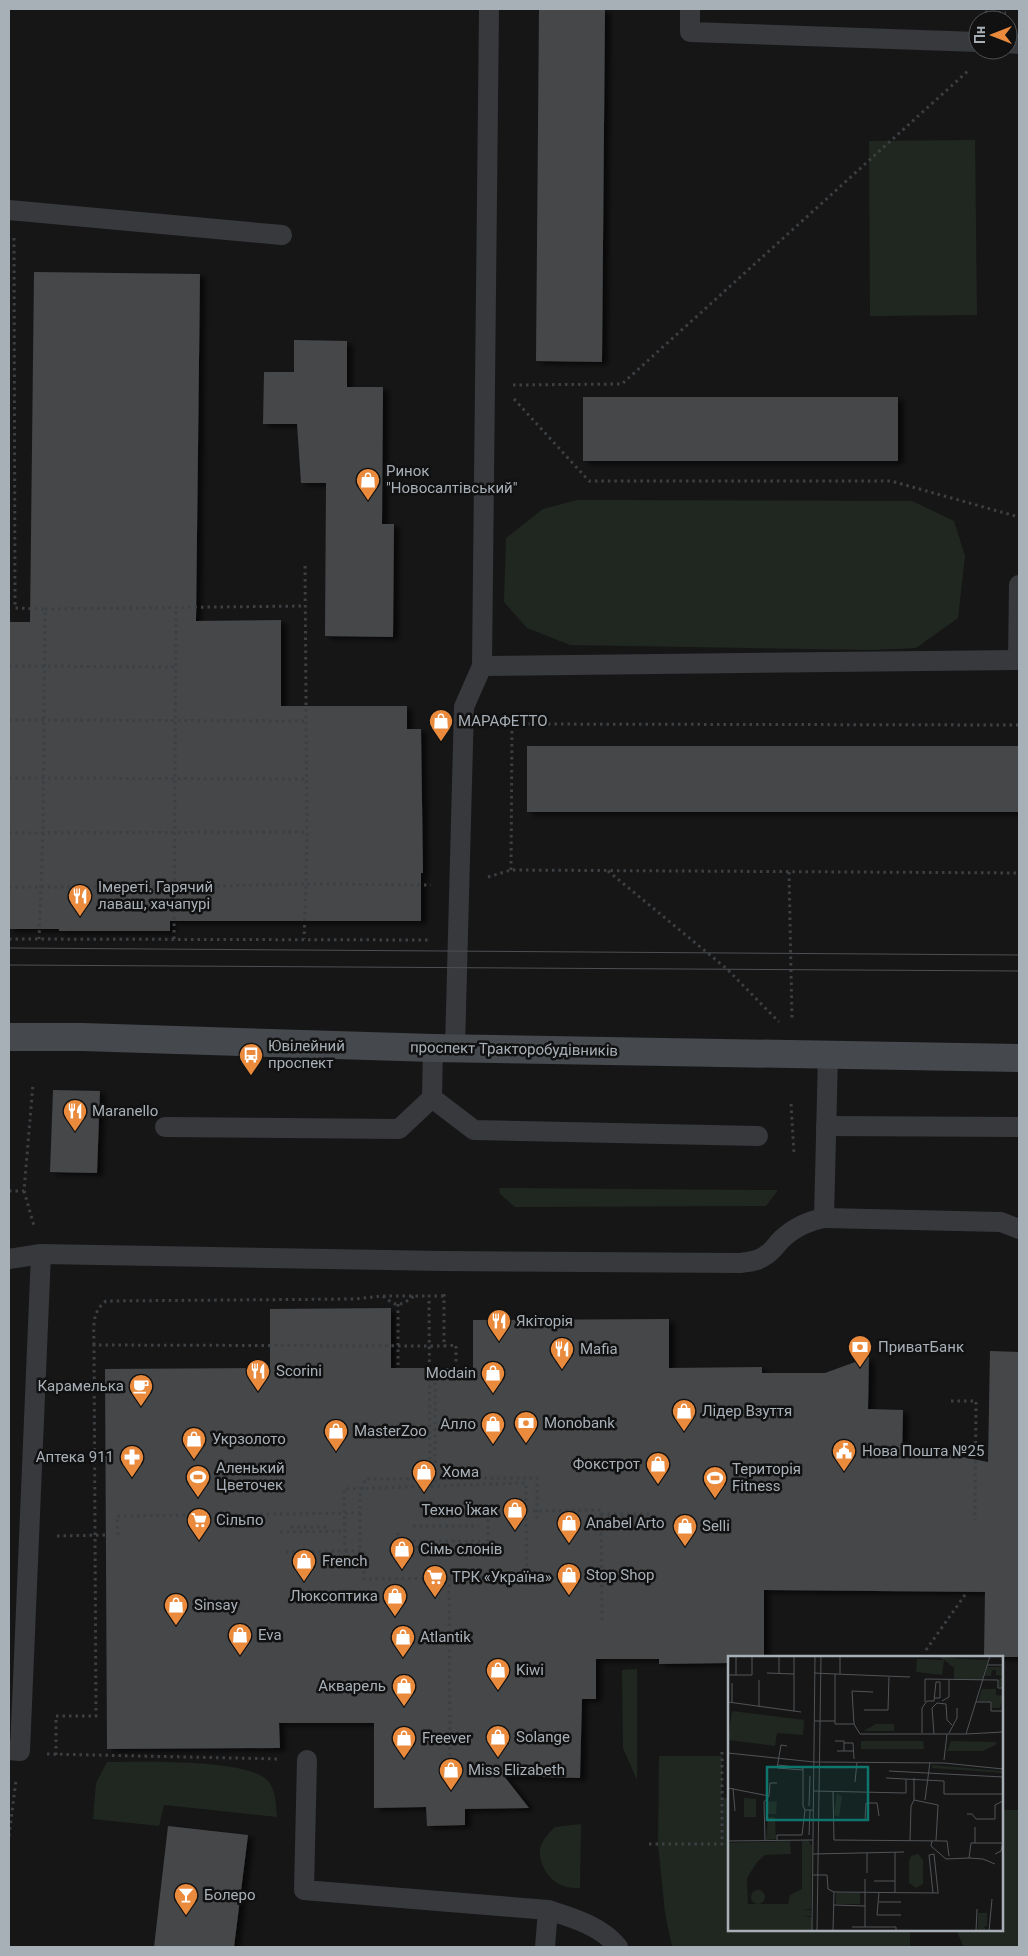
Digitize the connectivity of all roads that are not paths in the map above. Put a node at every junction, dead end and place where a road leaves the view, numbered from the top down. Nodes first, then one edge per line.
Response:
1 (489, 9) edge
2 (690, 9) edge
3 (968, 42) edge
4 (9, 210) edge
5 (282, 235) dead end
6 (1019, 585) edge
7 (1019, 660) edge
8 (482, 666) junction
9 (9, 1037) edge
10 (444, 1048) junction
11 (828, 1054) junction
12 (1019, 1058) edge
13 (432, 1098) junction
14 (826, 1126) junction
15 (164, 1127) dead end
16 (1019, 1127) edge
17 (758, 1136) dead end
18 (824, 1218) junction
19 (1019, 1229) edge
20 (41, 1254) junction
21 (9, 1259) edge
22 (14, 1750) edge
23 (307, 1760) road end
24 (548, 1910) junction
25 (545, 1947) edge
26 (618, 1947) edge

1 - 8 lane
2 - 3 lane
4 - 5 lane
6 - 7 lane
7 - 8 lane
8 - 10 lane
9 - 10 main road, проспект Тракторобудівників
10 - 11 main road, проспект Тракторобудівників
10 - 13 lane
11 - 12 main road, проспект Тракторобудівників
11 - 14 lane
13 - 15 lane
13 - 17 lane
14 - 16 lane
14 - 18 lane
18 - 19 lane
18 - 20 lane
20 - 21 lane
20 - 22 lane
23 - 24 lane
24 - 25 lane
24 - 26 lane

